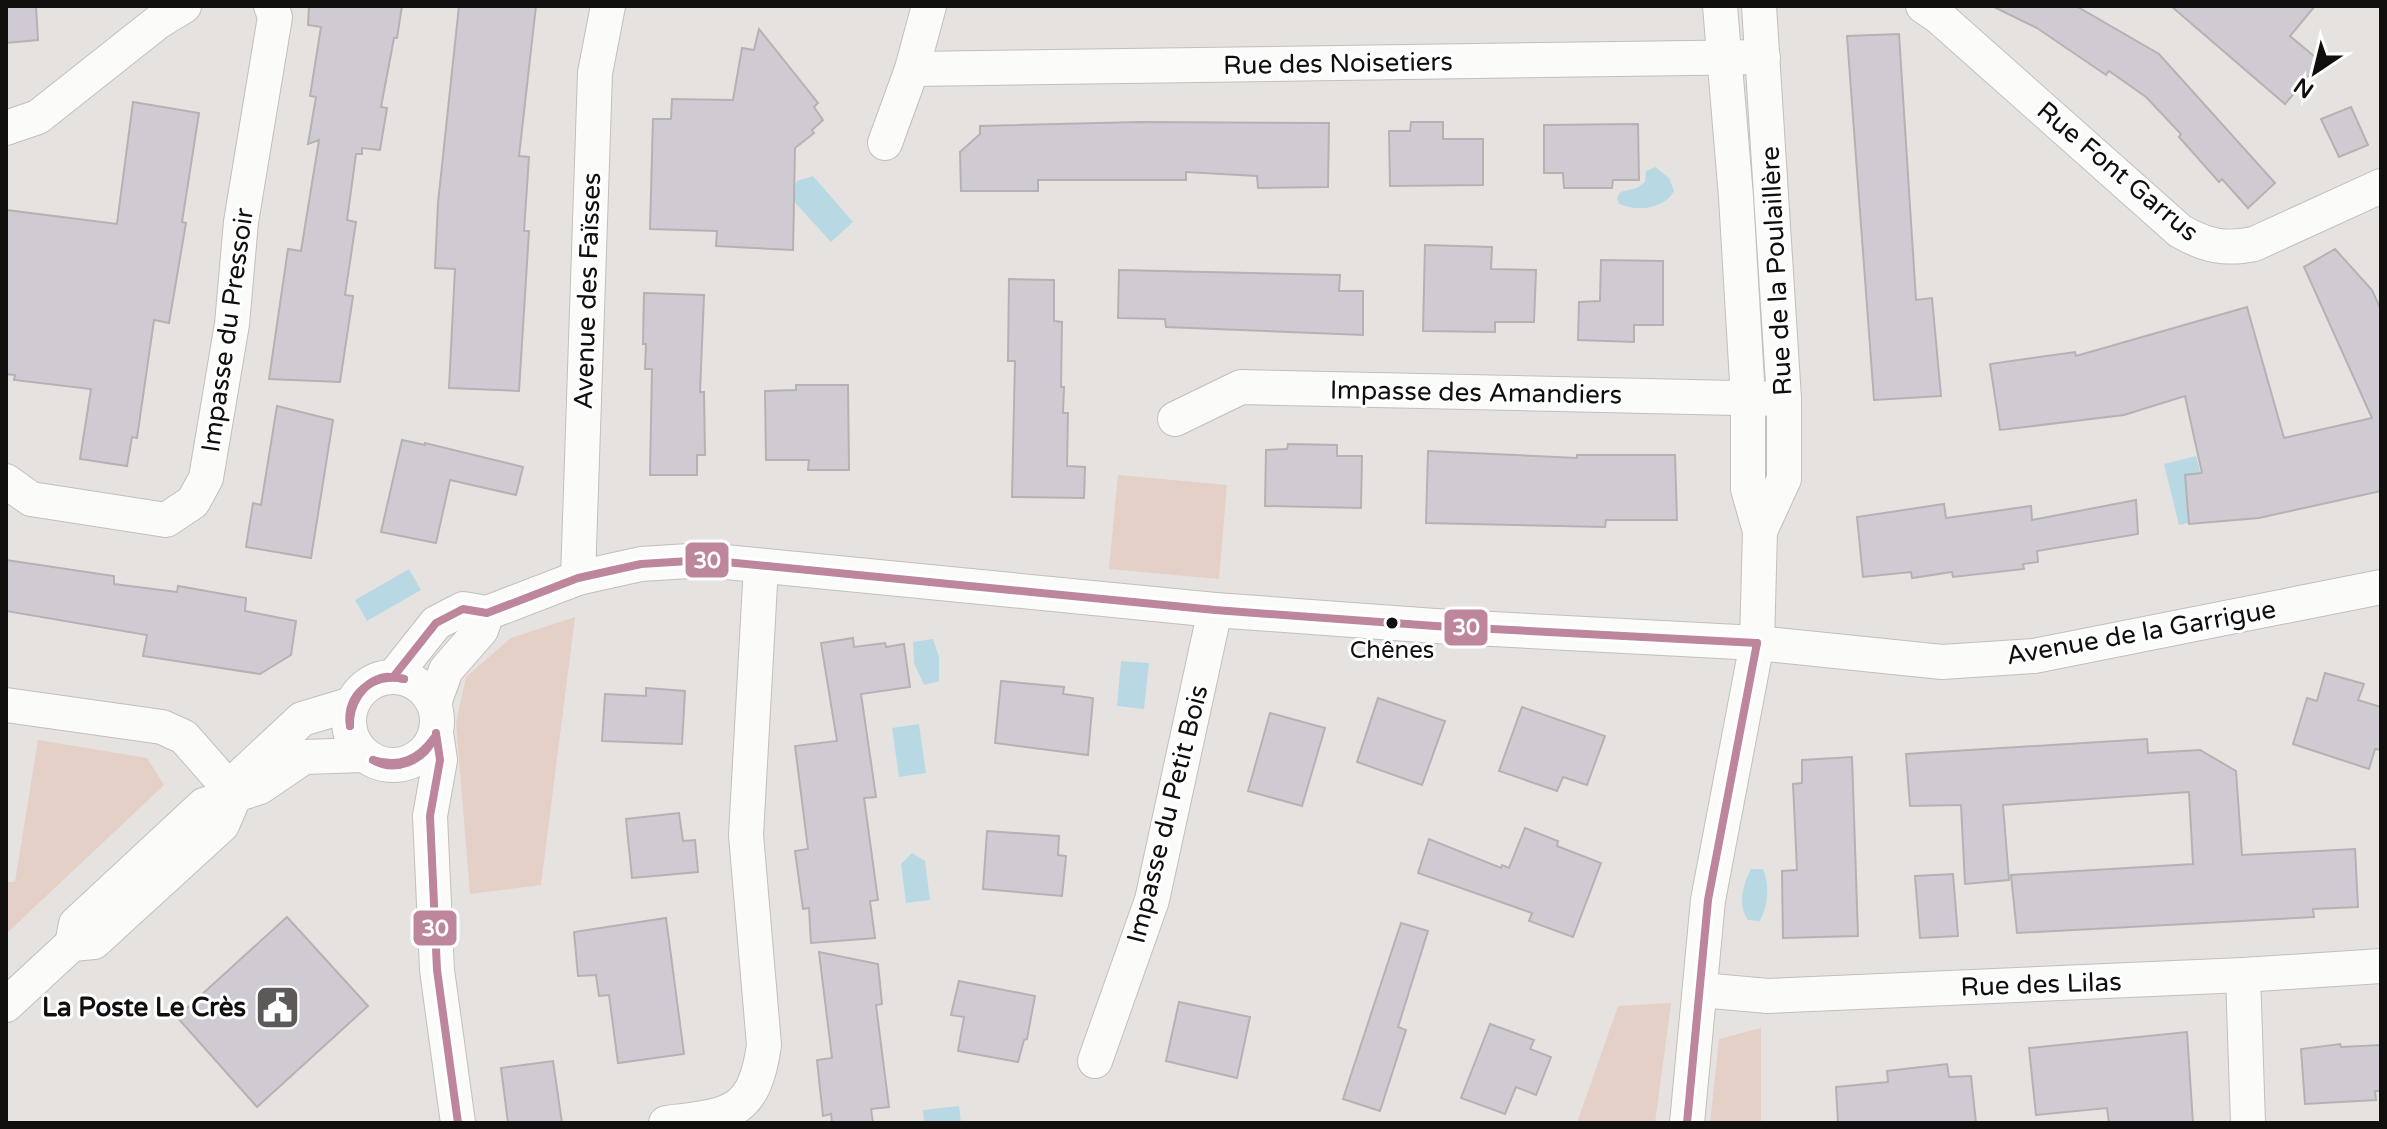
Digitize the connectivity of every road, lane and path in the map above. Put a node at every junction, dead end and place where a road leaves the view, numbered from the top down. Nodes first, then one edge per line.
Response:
1 (271, 6) edge
2 (608, 6) edge
3 (929, 6) edge
4 (1720, 6) edge
5 (1759, 6) edge
6 (1923, 6) edge
7 (164, 11) edge
8 (1763, 57) junction
9 (1724, 58) junction
10 (912, 69) junction
11 (6, 128) edge
12 (885, 143) dead end
13 (2381, 186) edge
14 (1748, 398) junction
15 (1784, 399) junction
16 (1175, 419) dead end
17 (6, 481) edge
18 (1760, 531) junction
19 (761, 566) junction
20 (578, 578) junction
21 (2381, 587) edge
22 (1215, 610) junction
23 (487, 613) junction
24 (1757, 643) junction
25 (394, 676) junction
26 (352, 704) junction
27 (6, 705) edge
28 (435, 718) junction
29 (375, 760) junction
30 (235, 795) junction
31 (430, 816) junction
32 (2381, 966) edge
33 (2243, 975) junction
34 (1701, 990) junction
35 (6, 1005) edge
36 (1095, 1061) dead end
37 (458, 1123) edge
38 (666, 1123) edge
39 (1687, 1123) edge
40 (2248, 1123) edge

1 - 17 street, Impasse du Pressoir
2 - 20 street, Avenue des Faïsses
3 - 10 street
4 - 9 street, Rue de la Poulaillère
5 - 8 street, Rue de la Poulaillère
6 - 13 street, Rue Font Garrus
7 - 11 street
8 - 9 street, Rue des Noisetiers
8 - 15 street, Rue de la Poulaillère
9 - 10 street, Rue des Noisetiers
9 - 14 street, Rue de la Poulaillère
10 - 12 street
14 - 15 street, Impasse des Amandiers
14 - 16 street, Impasse des Amandiers
14 - 18 street, Rue de la Poulaillère
15 - 18 street, Rue de la Poulaillère
18 - 24 street, Rue de la Poulaillère
19 - 20 street, Avenue de la Garrigue
19 - 22 street, Avenue de la Garrigue
19 - 38 street
20 - 23 street, Avenue de la Garrigue
21 - 24 street, Avenue de la Garrigue
22 - 24 street, Avenue de la Garrigue
22 - 36 street, Impasse du Petit Bois
23 - 25 street, Avenue de la Garrigue
23 - 28 street
24 - 34 street, Rue de la Poulaillère
25 - 26 street
25 - 28 street
26 - 29 street
26 - 30 street
27 - 30 street
28 - 29 street
28 - 31 street
29 - 30 street
29 - 31 street
30 - 35 street
31 - 37 street
32 - 33 street, Rue des Lilas
33 - 34 street, Rue des Lilas
33 - 40 street
34 - 39 street, Rue de la Poulaillère

